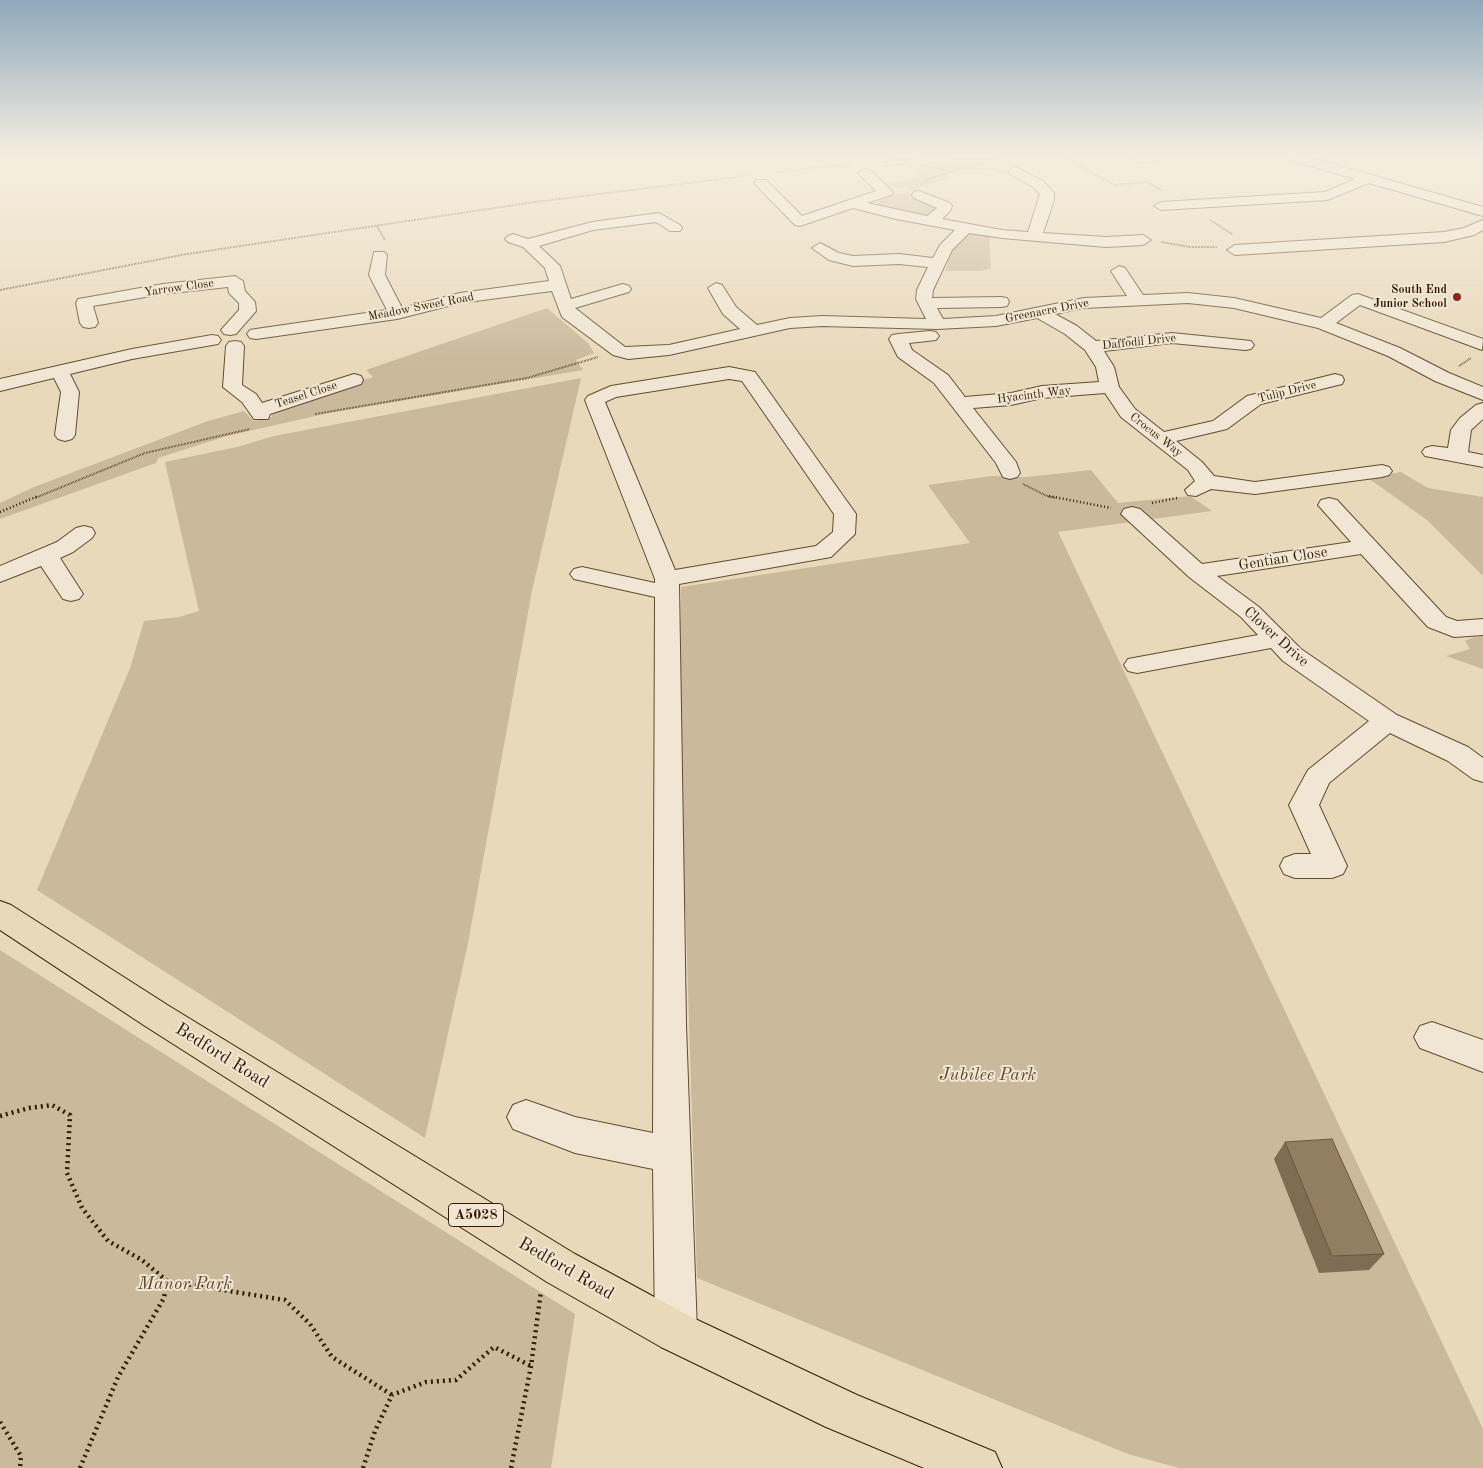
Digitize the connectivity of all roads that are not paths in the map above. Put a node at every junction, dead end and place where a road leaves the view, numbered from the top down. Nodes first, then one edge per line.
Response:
1 (596, 226) edge
2 (953, 226) edge
3 (1038, 226) edge
4 (1480, 226) edge
5 (965, 228) junction
6 (1034, 237) junction
7 (1143, 240) road end
8 (820, 248) dead end
9 (1235, 250) road end
10 (379, 255) dead end
11 (936, 263) junction
12 (1119, 271) dead end
13 (557, 285) junction
14 (716, 288) dead end
15 (623, 289) dead end
16 (1137, 299) junction
17 (1025, 300) dead end
18 (926, 304) junction
19 (565, 306) junction
20 (842, 311) dead end
21 (1041, 313) junction
22 (397, 314) junction
23 (89, 323) dead end
24 (937, 324) junction
25 (1324, 324) junction
26 (753, 330) junction
27 (984, 336) dead end
28 (233, 338) junction
29 (1245, 345) dead end
30 (1482, 345) road end
31 (1092, 347) junction
32 (59, 370) junction
33 (354, 380) dead end
34 (1335, 380) dead end
35 (0, 385) edge
36 (1110, 388) junction
37 (1483, 394) edge
38 (958, 403) junction
39 (1483, 409) edge
40 (65, 435) dead end
41 (1159, 439) junction
42 (1432, 452) dead end
43 (1457, 456) junction
44 (1483, 461) edge
45 (1382, 471) dead end
46 (1010, 473) road end
47 (1329, 506) dead end
48 (1130, 509) road end
49 (84, 533) dead end
50 (1368, 546) junction
51 (47, 556) junction
52 (1197, 572) junction
53 (582, 574) dead end
54 (0, 575) edge
55 (667, 586) junction
56 (71, 594) dead end
57 (1483, 626) edge
58 (1276, 639) junction
59 (1136, 665) dead end
60 (1387, 721) junction
61 (1483, 772) edge
62 (1295, 866) dead end
63 (0, 914) edge
64 (1432, 1037) dead end
65 (1483, 1056) edge
66 (526, 1117) dead end
67 (672, 1154) junction
68 (676, 1332) junction
69 (973, 1467) edge

1 - 13 street
2 - 5 street
3 - 6 street
4 - 9 street
5 - 6 street
5 - 11 street
6 - 7 street
8 - 11 street
10 - 22 street
11 - 18 street
12 - 16 street
13 - 19 street
13 - 22 street, Meadow Sweet Road
14 - 26 street
15 - 19 street
16 - 21 street, Greenacre Drive
16 - 25 street, Greenacre Drive
17 - 18 street
18 - 20 street
18 - 24 street
19 - 26 street, Greenacre Drive
21 - 24 street, Greenacre Drive
21 - 31 street, Crocus Way
22 - 28 street, Meadow Sweet Road
23 - 28 street, Yarrow Close
24 - 26 street, Greenacre Drive
25 - 30 street
25 - 37 street, Greenacre Drive
27 - 38 street
28 - 32 street
28 - 33 street, Teasel Close
29 - 31 street, Daffodil Drive
31 - 36 street, Crocus Way
32 - 35 street
32 - 40 street
34 - 41 street, Tulip Drive
36 - 38 street, Hyacinth Way
36 - 41 street, Crocus Way
38 - 46 street
39 - 43 street
41 - 45 street, Crocus Way
42 - 43 street
43 - 44 street
47 - 50 street
48 - 52 street, Clover Drive
49 - 51 street
50 - 52 street, Gentian Close
50 - 57 street
51 - 54 street
51 - 56 street
52 - 58 street, Clover Drive
53 - 55 street
55 - 55 street
55 - 67 street
58 - 59 street
58 - 60 street, Clover Drive
60 - 61 street, Clover Drive
60 - 62 street
63 - 68 main road, Bedford Road / A5028
64 - 65 street
66 - 67 street
67 - 68 street
68 - 69 main road, Bedford Road / A5028

